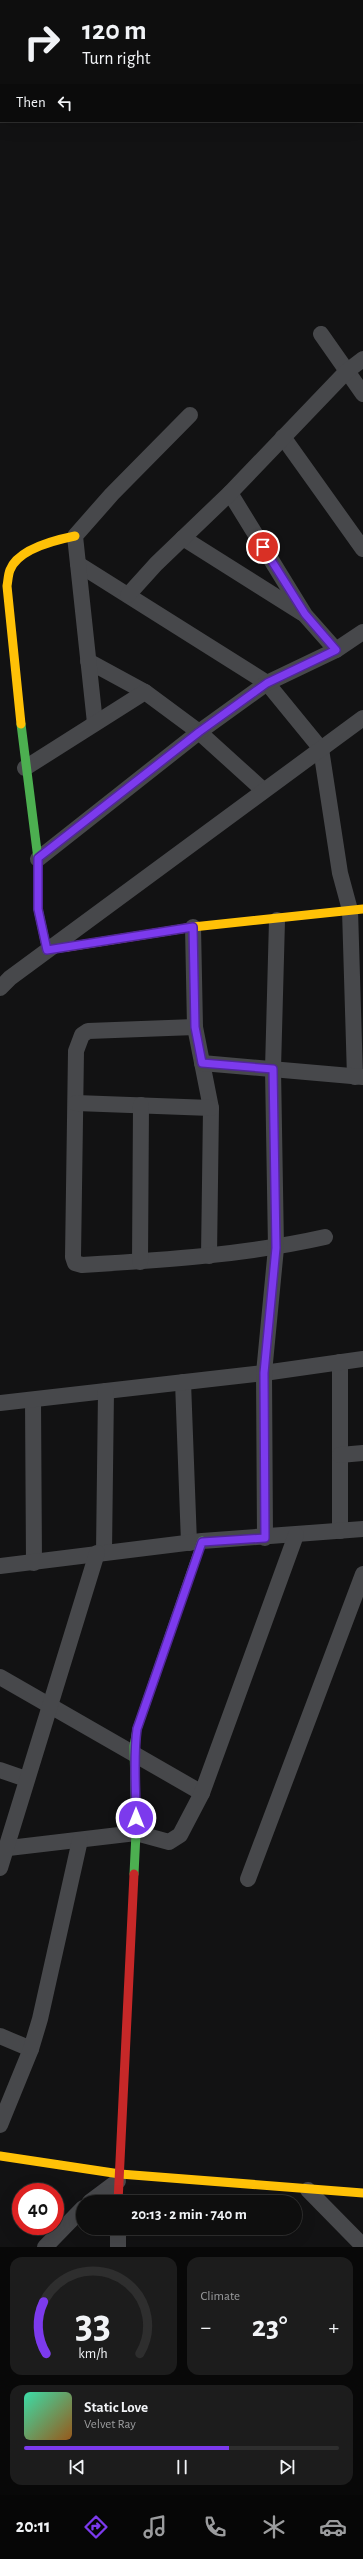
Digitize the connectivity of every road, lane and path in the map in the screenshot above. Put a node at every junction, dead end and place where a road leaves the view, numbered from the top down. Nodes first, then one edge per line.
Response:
1 (320, 334) dead end
2 (363, 359) edge
3 (346, 372) junction
4 (363, 394) edge
5 (190, 415) dead end
6 (283, 437) junction
7 (230, 493) junction
8 (75, 536) junction
9 (183, 538) junction
10 (363, 549) edge
11 (78, 564) junction
12 (128, 595) junction
13 (305, 614) junction
14 (363, 632) edge
15 (336, 650) junction
16 (88, 661) junction
17 (267, 683) junction
18 (145, 692) junction
19 (362, 721) edge
20 (95, 723) junction
21 (199, 732) junction
22 (321, 749) junction
23 (24, 768) junction
24 (263, 790) junction
25 (38, 858) junction
26 (357, 910) edge
27 (277, 920) junction
28 (193, 927) junction
29 (47, 950) junction
30 (0, 988) edge
31 (195, 1027) junction
32 (202, 1063) junction
33 (273, 1069) junction
34 (359, 1077) edge
35 (76, 1103) junction
36 (141, 1105) junction
37 (211, 1108) junction
38 (325, 1237) dead end
39 (276, 1248) junction
40 (209, 1256) junction
41 (140, 1262) junction
42 (363, 1359) edge
43 (340, 1362) junction
44 (264, 1373) junction
45 (183, 1382) junction
46 (106, 1391) junction
47 (33, 1400) junction
48 (0, 1403) edge
49 (363, 1453) edge
50 (340, 1455) junction
51 (363, 1529) edge
52 (340, 1531) junction
53 (296, 1535) junction
54 (265, 1538) junction
55 (196, 1542) junction
56 (101, 1553) junction
57 (34, 1564) junction
58 (0, 1566) edge
59 (363, 1574) edge
60 (0, 1676) edge
61 (49, 1704) junction
62 (136, 1757) junction
63 (0, 1770) edge
64 (26, 1779) junction
65 (202, 1793) junction
66 (136, 1833) junction
67 (80, 1840) junction
68 (3, 1849) edge
69 (0, 1868) edge
70 (248, 1879) dead end
71 (0, 2036) edge
72 (31, 2049) junction
73 (0, 2124) edge
74 (0, 2156) edge
75 (119, 2178) junction
76 (308, 2190) junction
77 (363, 2193) edge
78 (98, 2195) edge
79 (118, 2195) edge
80 (76, 2215) edge
81 (118, 2235) edge
82 (363, 2246) edge
83 (45, 2247) edge
84 (118, 2247) edge

1 - 3 street
2 - 3 street
3 - 4 street
3 - 6 street
5 - 8 street
6 - 7 street
6 - 10 street
7 - 9 street
7 - 13 street
8 - 11 street
8 - 23 street
9 - 12 street
9 - 13 street
11 - 12 street
11 - 16 street
12 - 17 street
13 - 15 street
14 - 15 street
15 - 17 street
16 - 18 street
16 - 20 street
17 - 21 street
17 - 22 street
18 - 20 street
18 - 21 street
19 - 22 street
20 - 23 street
21 - 24 street
21 - 25 street
22 - 24 street
22 - 26 street
23 - 25 street
24 - 29 street
25 - 29 street
26 - 27 street
26 - 34 street
27 - 28 street
27 - 33 street
28 - 29 street
28 - 31 street
29 - 30 street
31 - 32 street
31 - 35 street
32 - 33 street
32 - 37 street
33 - 34 street
33 - 39 street
35 - 36 street
35 - 41 street
36 - 37 street
36 - 41 street
37 - 40 street
38 - 39 street
39 - 40 street
39 - 44 street
40 - 41 street
42 - 43 street
43 - 44 street
43 - 50 street
44 - 45 street
44 - 54 street
45 - 46 street
45 - 55 street
46 - 47 street
46 - 56 street
47 - 48 street
47 - 57 street
49 - 50 street
50 - 52 street
51 - 52 street
52 - 53 street
53 - 54 street
53 - 65 street
54 - 55 street
55 - 56 street
55 - 62 street
56 - 57 street
56 - 61 street
57 - 58 street
59 - 70 street
60 - 61 street
61 - 62 street
61 - 64 street
62 - 65 street
62 - 66 street
63 - 64 street
64 - 68 street
65 - 66 street
66 - 67 street
66 - 75 street
67 - 68 street
67 - 72 street
68 - 69 street
71 - 72 street
72 - 73 street
74 - 75 street
75 - 76 street
75 - 78 street
75 - 79 street
76 - 77 street
76 - 82 street
80 - 83 street
81 - 84 street

